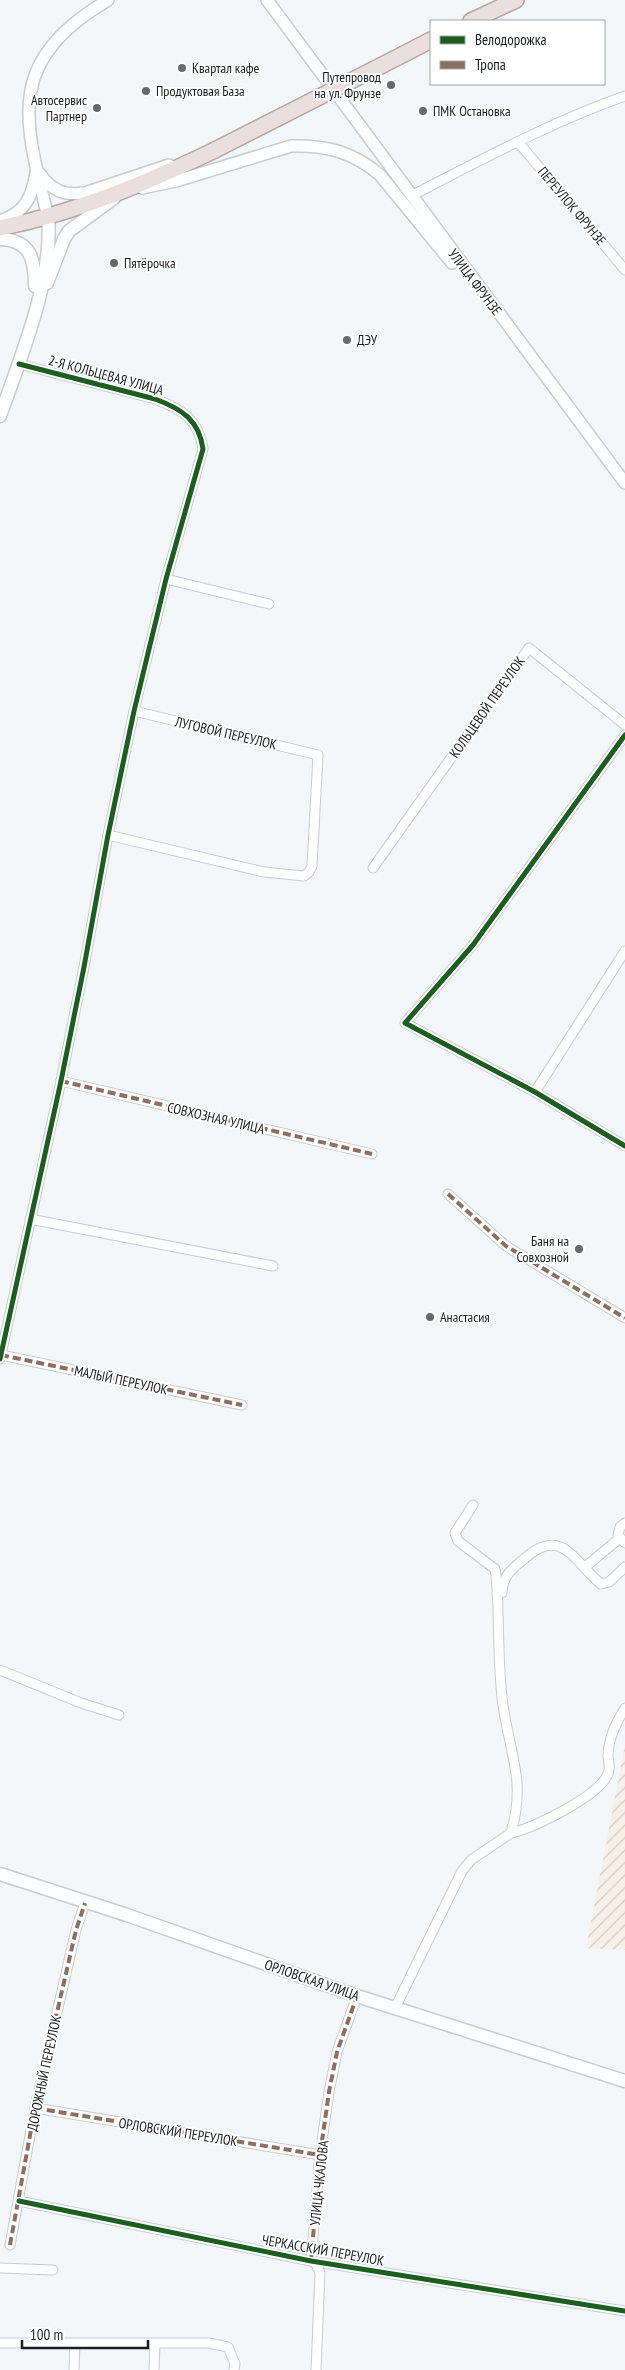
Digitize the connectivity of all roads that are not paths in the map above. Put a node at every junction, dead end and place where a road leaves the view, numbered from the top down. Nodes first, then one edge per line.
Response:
1 (108, 0) edge
2 (267, 0) edge
3 (516, 0) edge
4 (473, 20) edge
5 (430, 41) edge
6 (625, 96) edge
7 (518, 142) junction
8 (213, 151) junction
9 (36, 169) junction
10 (123, 192) junction
11 (411, 196) junction
12 (48, 217) junction
13 (0, 221) edge
14 (0, 228) edge
15 (0, 239) edge
16 (625, 270) edge
17 (481, 290) junction
18 (34, 319) junction
19 (19, 364) junction
20 (0, 416) edge
21 (625, 484) edge
22 (166, 579) junction
23 (269, 604) dead end
24 (134, 711) junction
25 (625, 725) edge
26 (625, 735) edge
27 (108, 835) junction
28 (373, 868) dead end
29 (625, 951) edge
30 (61, 1081) junction
31 (536, 1092) junction
32 (625, 1146) edge
33 (372, 1154) dead end
34 (448, 1194) dead end
35 (30, 1219) junction
36 (272, 1266) dead end
37 (625, 1318) edge
38 (1, 1357) edge
39 (242, 1405) dead end
40 (473, 1505) dead end
41 (625, 1524) edge
42 (622, 1540) edge
43 (585, 1567) junction
44 (625, 1567) edge
45 (495, 1569) junction
46 (509, 1571) junction
47 (498, 1602) junction
48 (0, 1670) edge
49 (625, 1708) edge
50 (119, 1714) dead end
51 (511, 1833) junction
52 (0, 1874) edge
53 (86, 1903) junction
54 (406, 1986) junction
55 (357, 1996) junction
56 (392, 2003) junction
57 (412, 2013) junction
58 (625, 2081) edge
59 (35, 2108) junction
60 (320, 2155) junction
61 (19, 2201) junction
62 (10, 2245) dead end
63 (311, 2261) junction
64 (0, 2268) edge
65 (52, 2270) dead end
66 (625, 2311) edge
67 (0, 2343) edge
68 (75, 2344) junction
69 (155, 2344) junction
70 (74, 2370) edge
71 (154, 2370) edge
72 (234, 2370) edge
73 (316, 2370) edge

1 - 9 street
2 - 11 street, УЛИЦА ФРУНЗЕ
3 - 4 highway
5 - 8 highway, bridge
6 - 7 street
7 - 11 street
7 - 16 street, ПЕРЕУЛОК ФРУНЗЕ
8 - 9 street
8 - 10 highway
9 - 12 street
9 - 13 street
10 - 12 highway
10 - 17 street
10 - 18 main road
11 - 17 street, УЛИЦА ФРУНЗЕ
12 - 14 highway
12 - 18 main road
15 - 18 main road
17 - 21 street, УЛИЦА ФРУНЗЕ
18 - 19 main road
19 - 20 main road
19 - 22 street, 2-Я КОЛЬЦЕВАЯ УЛИЦА
22 - 23 street
22 - 24 street
24 - 27 street
24 - 27 street, ЛУГОВОЙ ПЕРЕУЛОК
25 - 28 street, КОЛЬЦЕВОЙ ПЕРЕУЛОК
26 - 31 street
27 - 30 street
29 - 31 street
30 - 33 street, СОВХОЗНАЯ УЛИЦА
30 - 35 street
31 - 32 street
34 - 37 street
35 - 36 street
35 - 38 street
38 - 39 street, МАЛЫЙ ПЕРЕУЛОК
40 - 45 street
41 - 42 street
42 - 43 street
43 - 44 street
43 - 46 street
45 - 46 street
45 - 47 street
46 - 47 street
47 - 51 street
48 - 50 street
49 - 51 street
51 - 54 street
52 - 53 main road, ОРЛОВСКАЯ УЛИЦА
53 - 55 main road, ОРЛОВСКАЯ УЛИЦА
53 - 59 street, ДОРОЖНЫЙ ПЕРЕУЛОК
54 - 56 street
54 - 57 street
55 - 56 main road, ОРЛОВСКАЯ УЛИЦА
55 - 60 street, УЛИЦА ЧКАЛОВА
56 - 57 main road, ОРЛОВСКАЯ УЛИЦА
57 - 58 main road, ОРЛОВСКАЯ УЛИЦА
59 - 60 street, ОРЛОВСКИЙ ПЕРЕУЛОК
59 - 61 street, ДОРОЖНЫЙ ПЕРЕУЛОК
60 - 63 street, УЛИЦА ЧКАЛОВА
61 - 62 street, ДОРОЖНЫЙ ПЕРЕУЛОК
61 - 63 street, ЧЕРКАССКИЙ ПЕРЕУЛОК
63 - 66 street, ЧЕРКАССКИЙ ПЕРЕУЛОК
63 - 73 street, УЛИЦА ЧКАЛОВА
64 - 65 street
67 - 68 street
68 - 69 street
68 - 70 street
69 - 71 street
69 - 72 street

